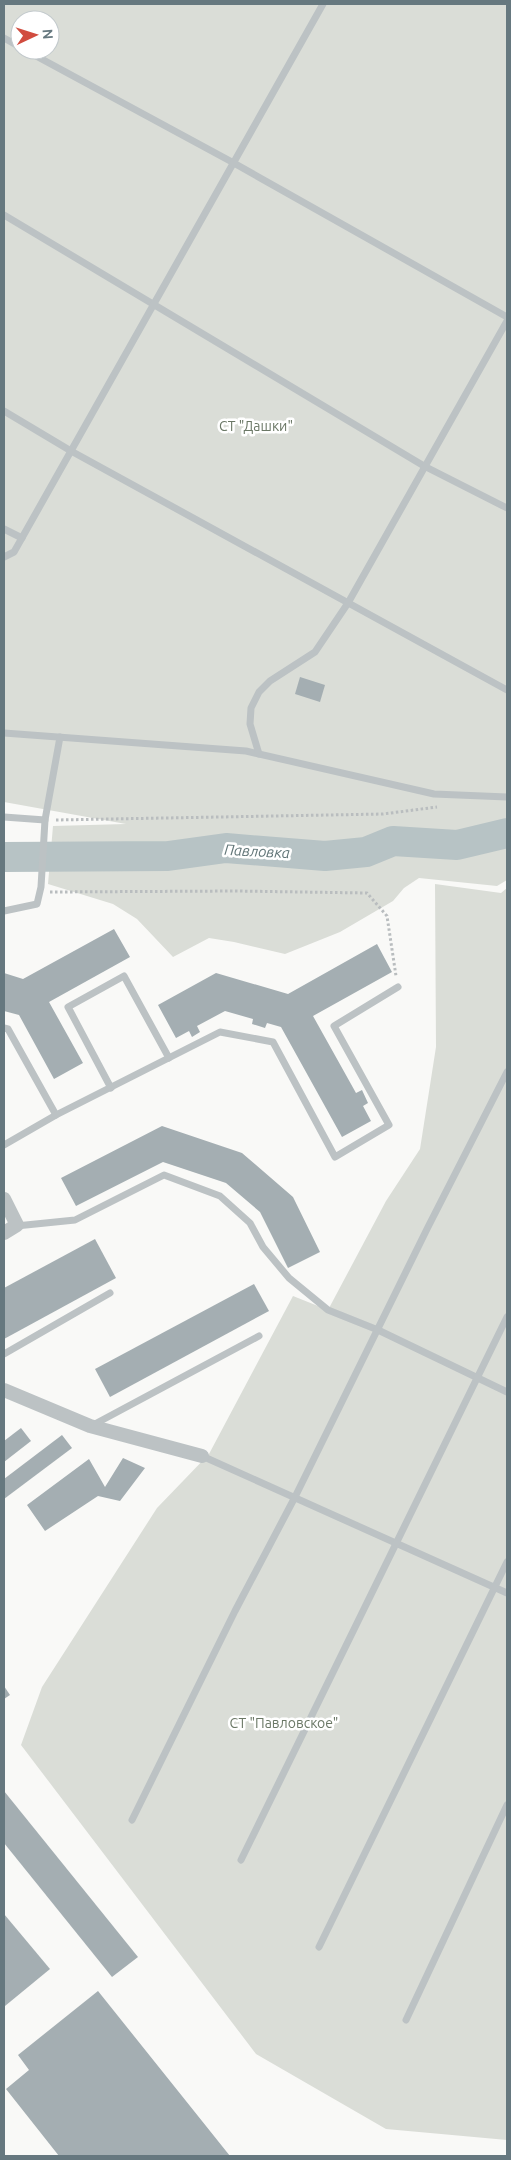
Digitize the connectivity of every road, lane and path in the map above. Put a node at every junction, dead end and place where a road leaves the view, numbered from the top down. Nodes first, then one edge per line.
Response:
1 (323, 4) edge
2 (44, 60) edge
3 (232, 162) junction
4 (4, 215) edge
5 (152, 304) junction
6 (507, 317) edge
7 (507, 321) edge
8 (4, 411) edge
9 (71, 451) junction
10 (424, 466) junction
11 (507, 508) edge
12 (4, 529) edge
13 (22, 538) junction
14 (4, 557) edge
15 (348, 603) junction
16 (507, 690) edge
17 (4, 733) edge
18 (60, 737) junction
19 (259, 754) junction
20 (507, 797) edge
21 (440, 806) dead end
22 (4, 817) edge
23 (45, 820) junction
24 (40, 890) junction
25 (4, 911) edge
26 (398, 987) joint
27 (4, 1028) edge
28 (168, 1058) junction
29 (507, 1072) edge
30 (111, 1088) junction
31 (56, 1115) junction
32 (4, 1145) edge
33 (4, 1199) edge
34 (17, 1226) junction
35 (4, 1233) edge
36 (110, 1293) dead end
37 (507, 1317) edge
38 (378, 1330) junction
39 (259, 1336) dead end
40 (4, 1354) edge
41 (477, 1377) junction
42 (4, 1390) edge
43 (507, 1392) edge
44 (90, 1426) junction
45 (202, 1456) joint
46 (295, 1497) junction
47 (395, 1542) junction
48 (507, 1562) edge
49 (495, 1587) junction
50 (507, 1593) edge
51 (507, 1805) edge
52 (132, 1820) dead end
53 (241, 1860) dead end
54 (319, 1947) dead end
55 (406, 2020) dead end

1 - 3 lane
2 - 3 lane
3 - 5 lane
3 - 6 lane
4 - 5 lane
5 - 9 lane
5 - 10 lane
7 - 10 lane
8 - 9 lane
9 - 13 lane
9 - 15 lane
10 - 11 lane
10 - 15 lane
12 - 13 lane
13 - 14 lane
15 - 16 lane
15 - 19 lane
17 - 18 lane
18 - 19 lane
18 - 23 lane
19 - 20 lane
21 - 23 path
22 - 23 lane
23 - 24 lane
24 - 25 lane
24 - 26 path
26 - 28 lane
27 - 31 lane
28 - 30 lane
28 - 30 lane
29 - 38 lane
30 - 31 lane
31 - 32 lane
33 - 34 street
34 - 35 street
34 - 38 lane
36 - 40 lane
37 - 41 lane
38 - 41 lane
38 - 46 lane
39 - 44 lane
41 - 43 lane
41 - 47 lane
42 - 44 street
44 - 45 street
45 - 46 lane
46 - 47 lane
46 - 52 lane
47 - 49 lane
47 - 53 lane
48 - 49 lane
49 - 50 lane
49 - 54 lane
51 - 55 lane

